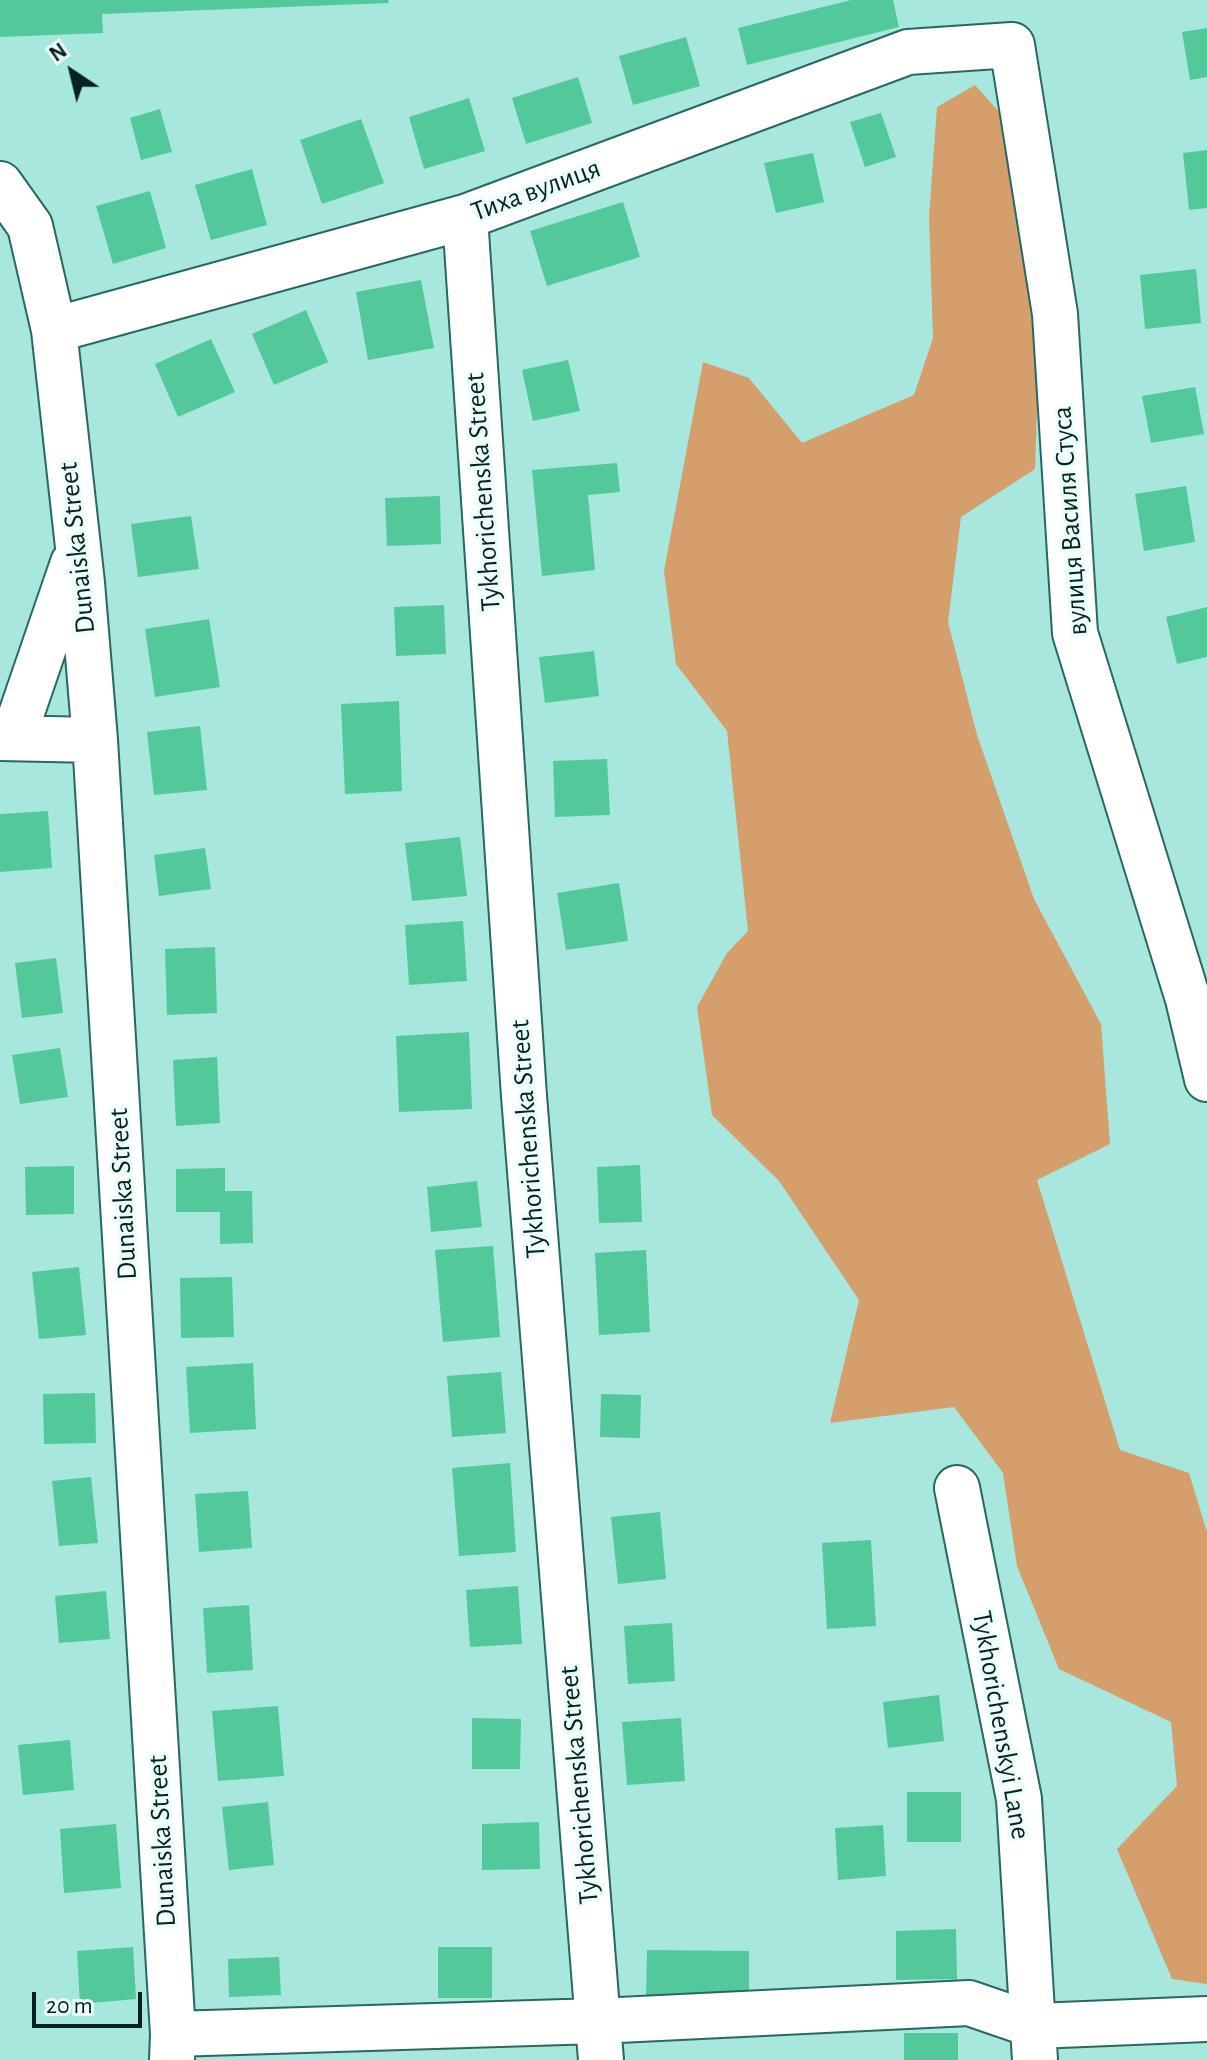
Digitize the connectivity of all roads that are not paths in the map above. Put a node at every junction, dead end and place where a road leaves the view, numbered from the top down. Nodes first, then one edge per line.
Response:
1 (1012, 45) joint
2 (0, 184) edge
3 (465, 217) junction
4 (54, 330) junction
5 (78, 548) junction
6 (6, 738) edge
7 (95, 740) junction
8 (1207, 1079) edge
9 (957, 1488) dead end
10 (1207, 2019) edge
11 (599, 2040) edge
12 (1035, 2043) edge
13 (173, 2047) edge

1 - 3 street, Тиха вулиця
1 - 8 street, вулиця Василя Стуса
2 - 4 street, Dunaiska Street
3 - 4 street, Тиха вулиця
3 - 11 street, Tykhorichenska Street
4 - 5 street, Dunaiska Street
5 - 6 street
5 - 7 street, Dunaiska Street
6 - 7 street
7 - 13 street, Dunaiska Street
9 - 12 street, Tykhorichenskyi Lane
10 - 12 street
11 - 12 street
11 - 13 street

